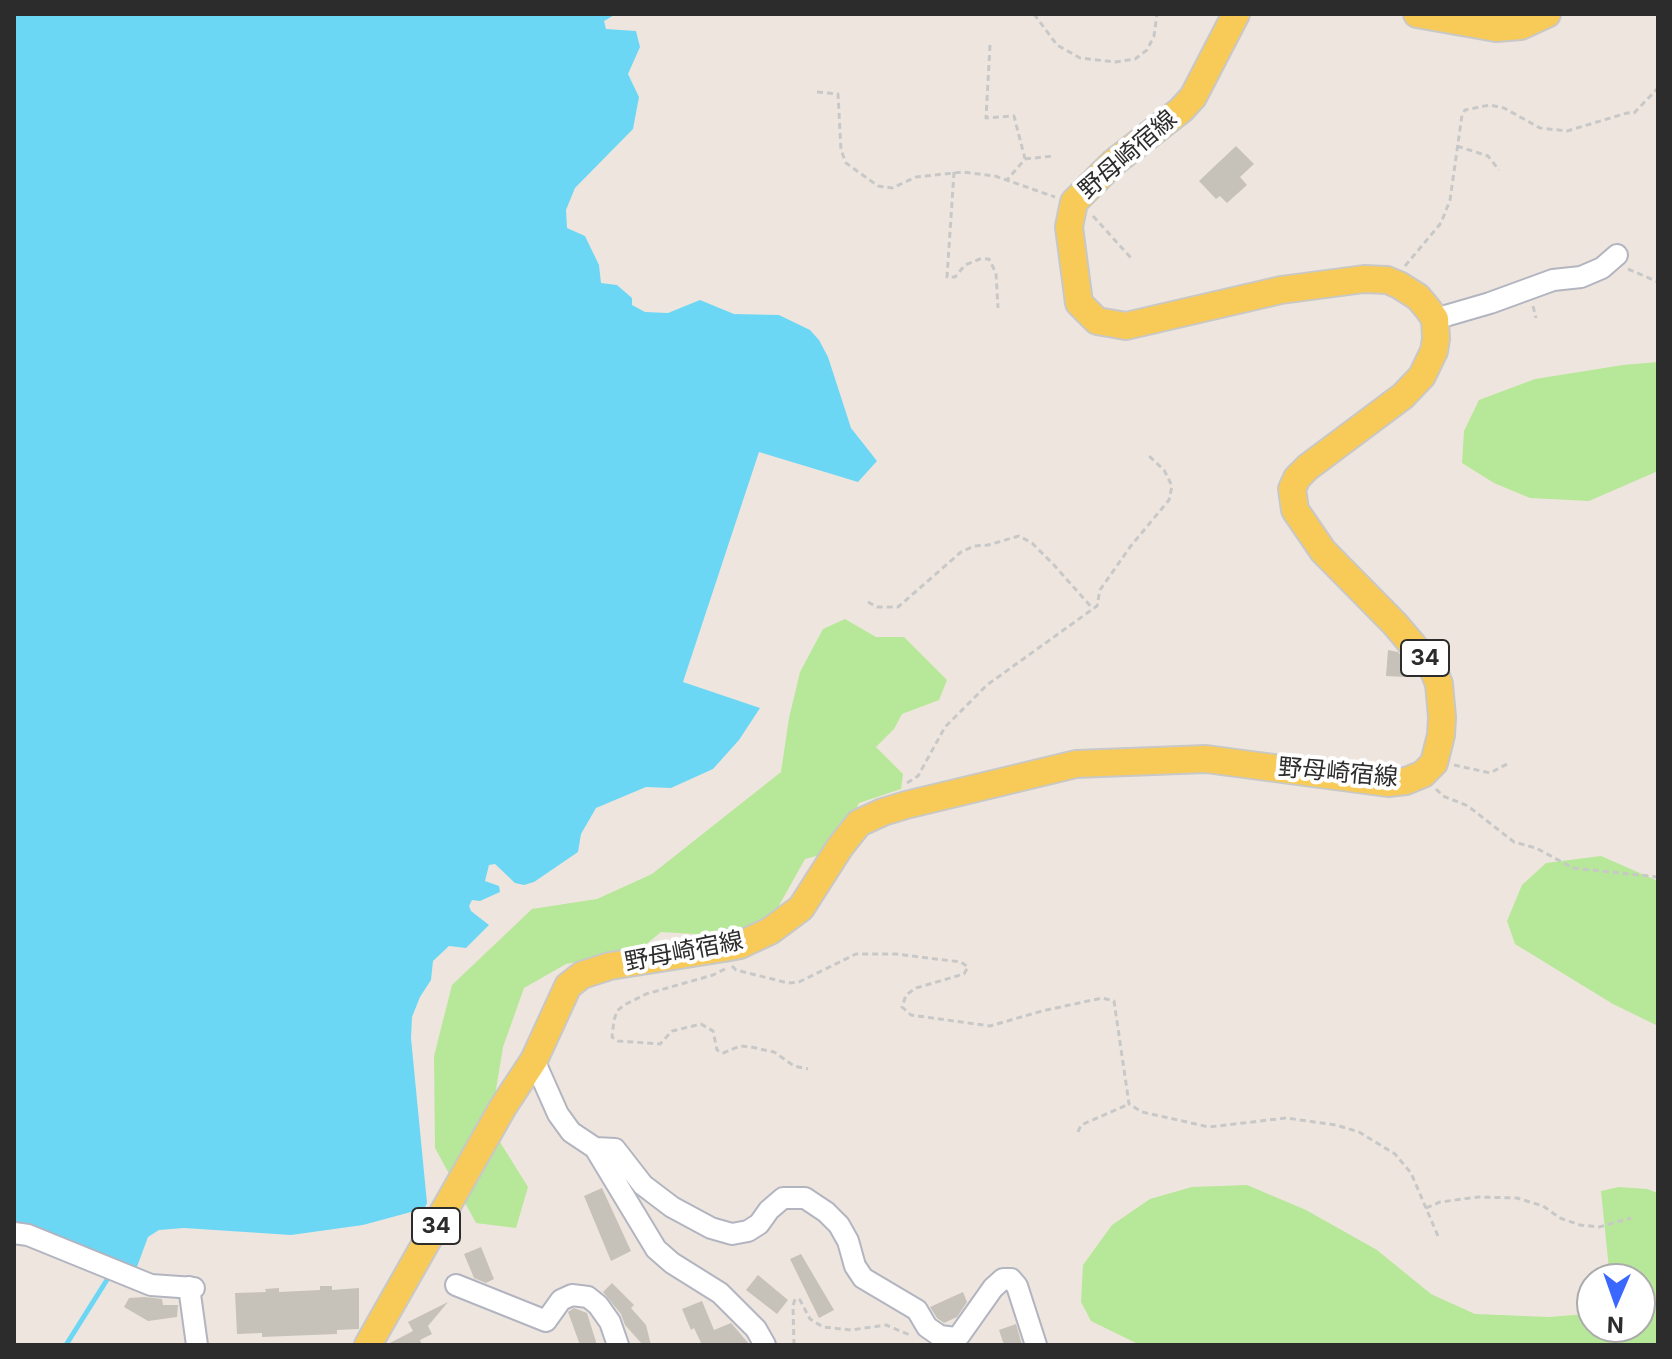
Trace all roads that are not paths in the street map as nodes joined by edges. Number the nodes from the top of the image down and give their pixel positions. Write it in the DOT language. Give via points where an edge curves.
graph roads {
  1 [pos="1236,14"];
  2 [pos="1417,14"];
  3 [pos="1547,14"];
  4 [pos="1614,258"];
  5 [pos="1435,319"];
  6 [pos="534,1060"];
  7 [pos="595,1148"];
  8 [pos="14,1233"];
  9 [pos="456,1285"];
  10 [pos="197,1345"];
  11 [pos="368,1345"];
  12 [pos="618,1345"];
  13 [pos="765,1345"];
  14 [pos="1036,1345"];
  1 -- 5 [label="main road, 野母崎宿線" via="1193,97 1076,200 1069,227 1079,303 1105,323 1135,324 1319,285 1387,280 1418,297"];
  2 -- 3 [label="main road" via="1496,28 1521,26"];
  4 -- 5 [label="street" via="1581,277 1553,280"];
  5 -- 6 [label="main road, 野母崎宿線 / 34" via="1434,351 1422,376 1308,467 1292,489 1295,510 1323,551 1433,669 1442,717 1429,768 1406,781 1388,783 1206,759 1076,764 883,812 859,823 801,908 728,957 656,957 582,975 564,993"];
  6 -- 7 [label="street" via="558,1114 571,1132"];
  6 -- 11 [label="main road, 野母崎宿線 / 34"];
  7 -- 13 [label="street" via="656,1249 720,1293"];
  7 -- 14 [label="street" via="615,1149 643,1185 672,1207 732,1234 759,1224 783,1198 805,1198 839,1225 863,1278 917,1310 940,1336 959,1336 993,1288 1011,1279"];
  8 -- 10 [label="street" via="151,1285 192,1288"];
  9 -- 12 [label="street" via="546,1321 561,1300 588,1297 610,1322"];
}
